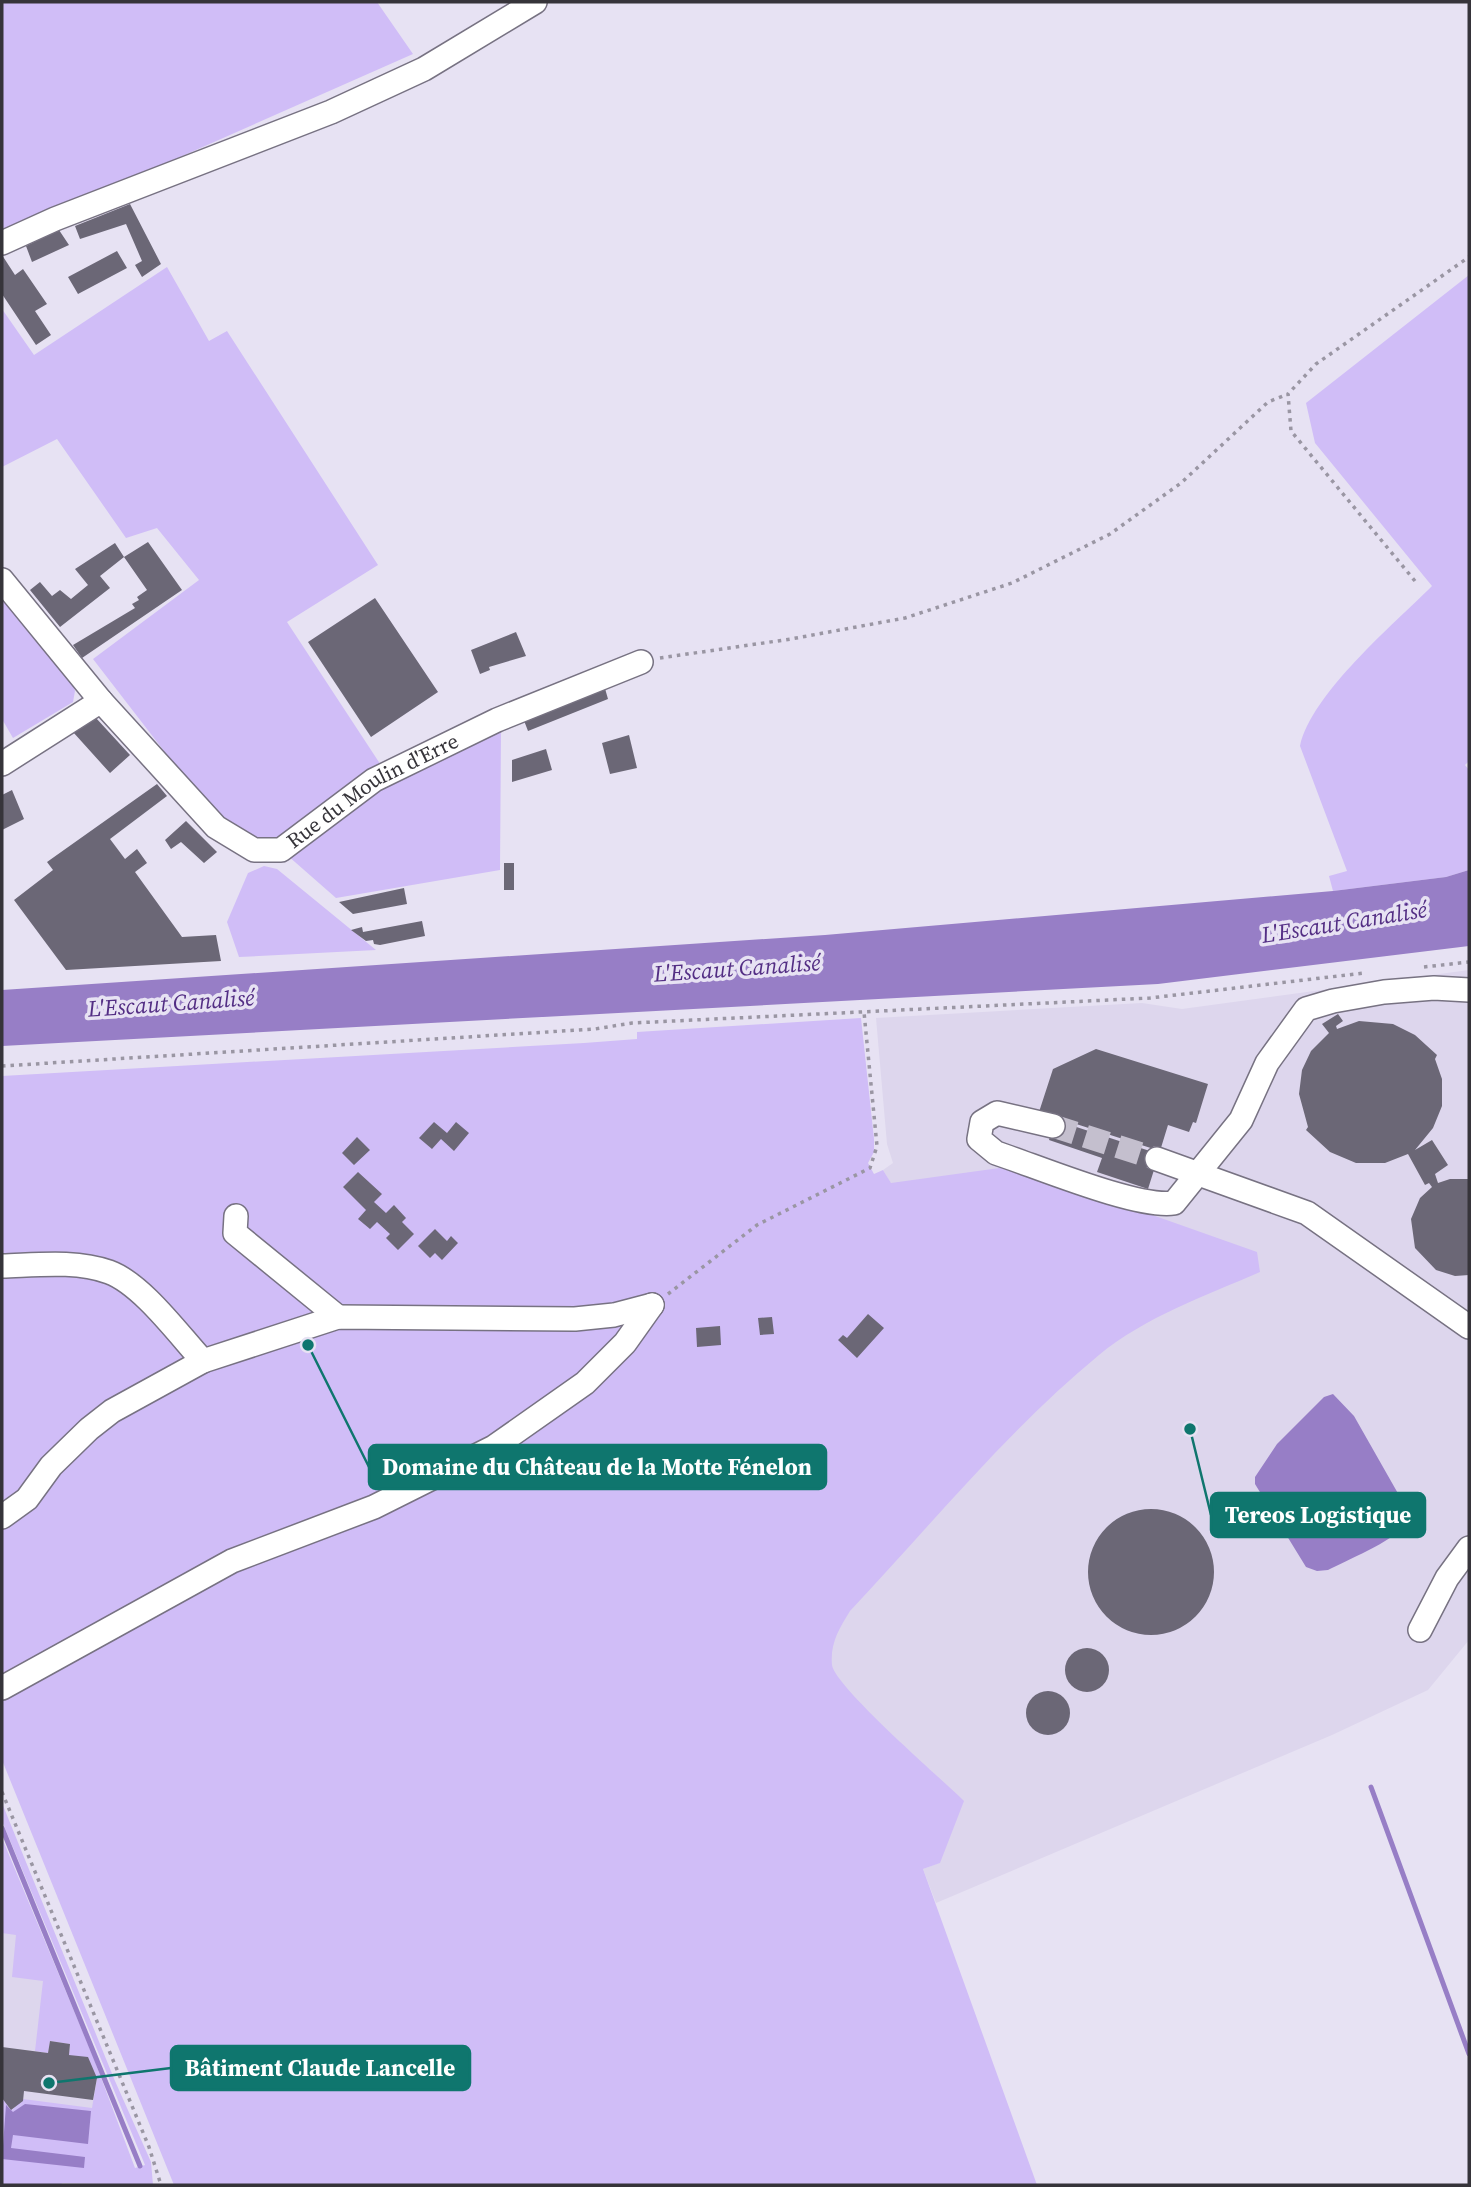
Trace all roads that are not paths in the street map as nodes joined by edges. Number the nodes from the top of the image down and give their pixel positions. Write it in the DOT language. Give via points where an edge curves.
graph roads {
  1 [pos="535,2"];
  2 [pos="2,243"];
  3 [pos="2,580"];
  4 [pos="641,662"];
  5 [pos="101,701"];
  6 [pos="2,764"];
  7 [pos="1469,990"];
  8 [pos="1053,1126"];
  9 [pos="1157,1160"];
  10 [pos="1199,1173"];
  11 [pos="236,1216"];
  12 [pos="2,1266"];
  13 [pos="338,1317"];
  14 [pos="1469,1327"];
  15 [pos="203,1361"];
  16 [pos="2,1517"];
  17 [pos="1469,1548"];
  18 [pos="1420,1630"];
  19 [pos="2,1688"];
  1 -- 2 [label="street" via="424,69 331,112"];
  3 -- 5 [label="street, Rue du Moulin d'Erre"];
  4 -- 5 [label="street, Rue du Moulin d'Erre" via="497,720 374,780 281,850 254,850 216,827"];
  5 -- 6 [label="street"];
  7 -- 10 [label="street" via="1384,992 1307,1009 1267,1063 1241,1120"];
  8 -- 10 [label="street" via="997,1113 982,1122 979,1139 996,1153 1160,1205 1174,1203"];
  9 -- 10 [label="street"];
  10 -- 14 [label="street" via="1307,1213"];
  11 -- 13 [label="street" via="235,1233"];
  12 -- 15 [label="street" via="63,1264 107,1271 128,1283"];
  13 -- 15 [label="street"];
  13 -- 19 [label="street" via="575,1319 652,1305 625,1343 585,1383 494,1447 374,1507 232,1561"];
  15 -- 16 [label="street" via="112,1411 51,1466 27,1499"];
  17 -- 18 [label="street"];
}
